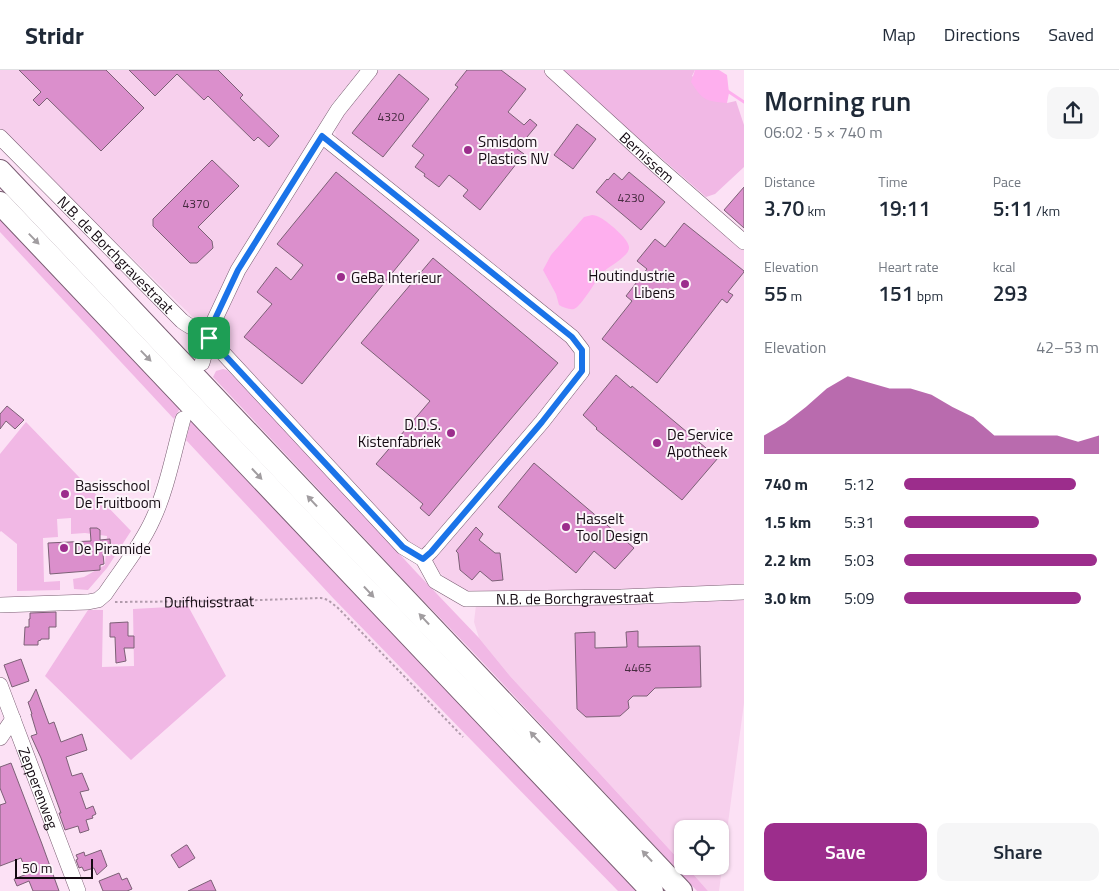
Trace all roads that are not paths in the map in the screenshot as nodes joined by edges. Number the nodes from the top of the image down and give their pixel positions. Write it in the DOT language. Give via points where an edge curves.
graph roads {
  1 [pos="370,70"];
  2 [pos="552,70"];
  3 [pos="322,136"];
  4 [pos="0,137"];
  5 [pos="0,171"];
  6 [pos="0,203"];
  7 [pos="744,242"];
  8 [pos="209,338"];
  9 [pos="202,363"];
  10 [pos="183,419"];
  11 [pos="423,559"];
  12 [pos="744,592"];
  13 [pos="0,605"];
  14 [pos="0,685"];
  15 [pos="13,720"];
  16 [pos="0,738"];
  17 [pos="78,891"];
  18 [pos="652,891"];
  19 [pos="680,891"];
  1 -- 3 [label="street"];
  2 -- 7 [label="street, Bernissem"];
  3 -- 8 [label="street" via="238,270"];
  3 -- 11 [label="street" via="572,337 582,350 582,371"];
  4 -- 8 [label="street, N.B. de Borchgravestraat" via="182,321"];
  19 -- 5 [label="highway, one-way"];
  6 -- 18 [label="highway, one-way"];
  8 -- 9 [label="street"];
  8 -- 11 [label="street, N.B. de Borchgravestraat" via="403,547"];
  10 -- 13 [label="street" via="152,521 105,594 88,602"];
  11 -- 12 [label="street, N.B. de Borchgravestraat" via="435,581 466,599"];
  14 -- 15 [label="street, Zepperenweg"];
  15 -- 16 [label="street"];
  15 -- 17 [label="street, Zepperenweg"];
}
